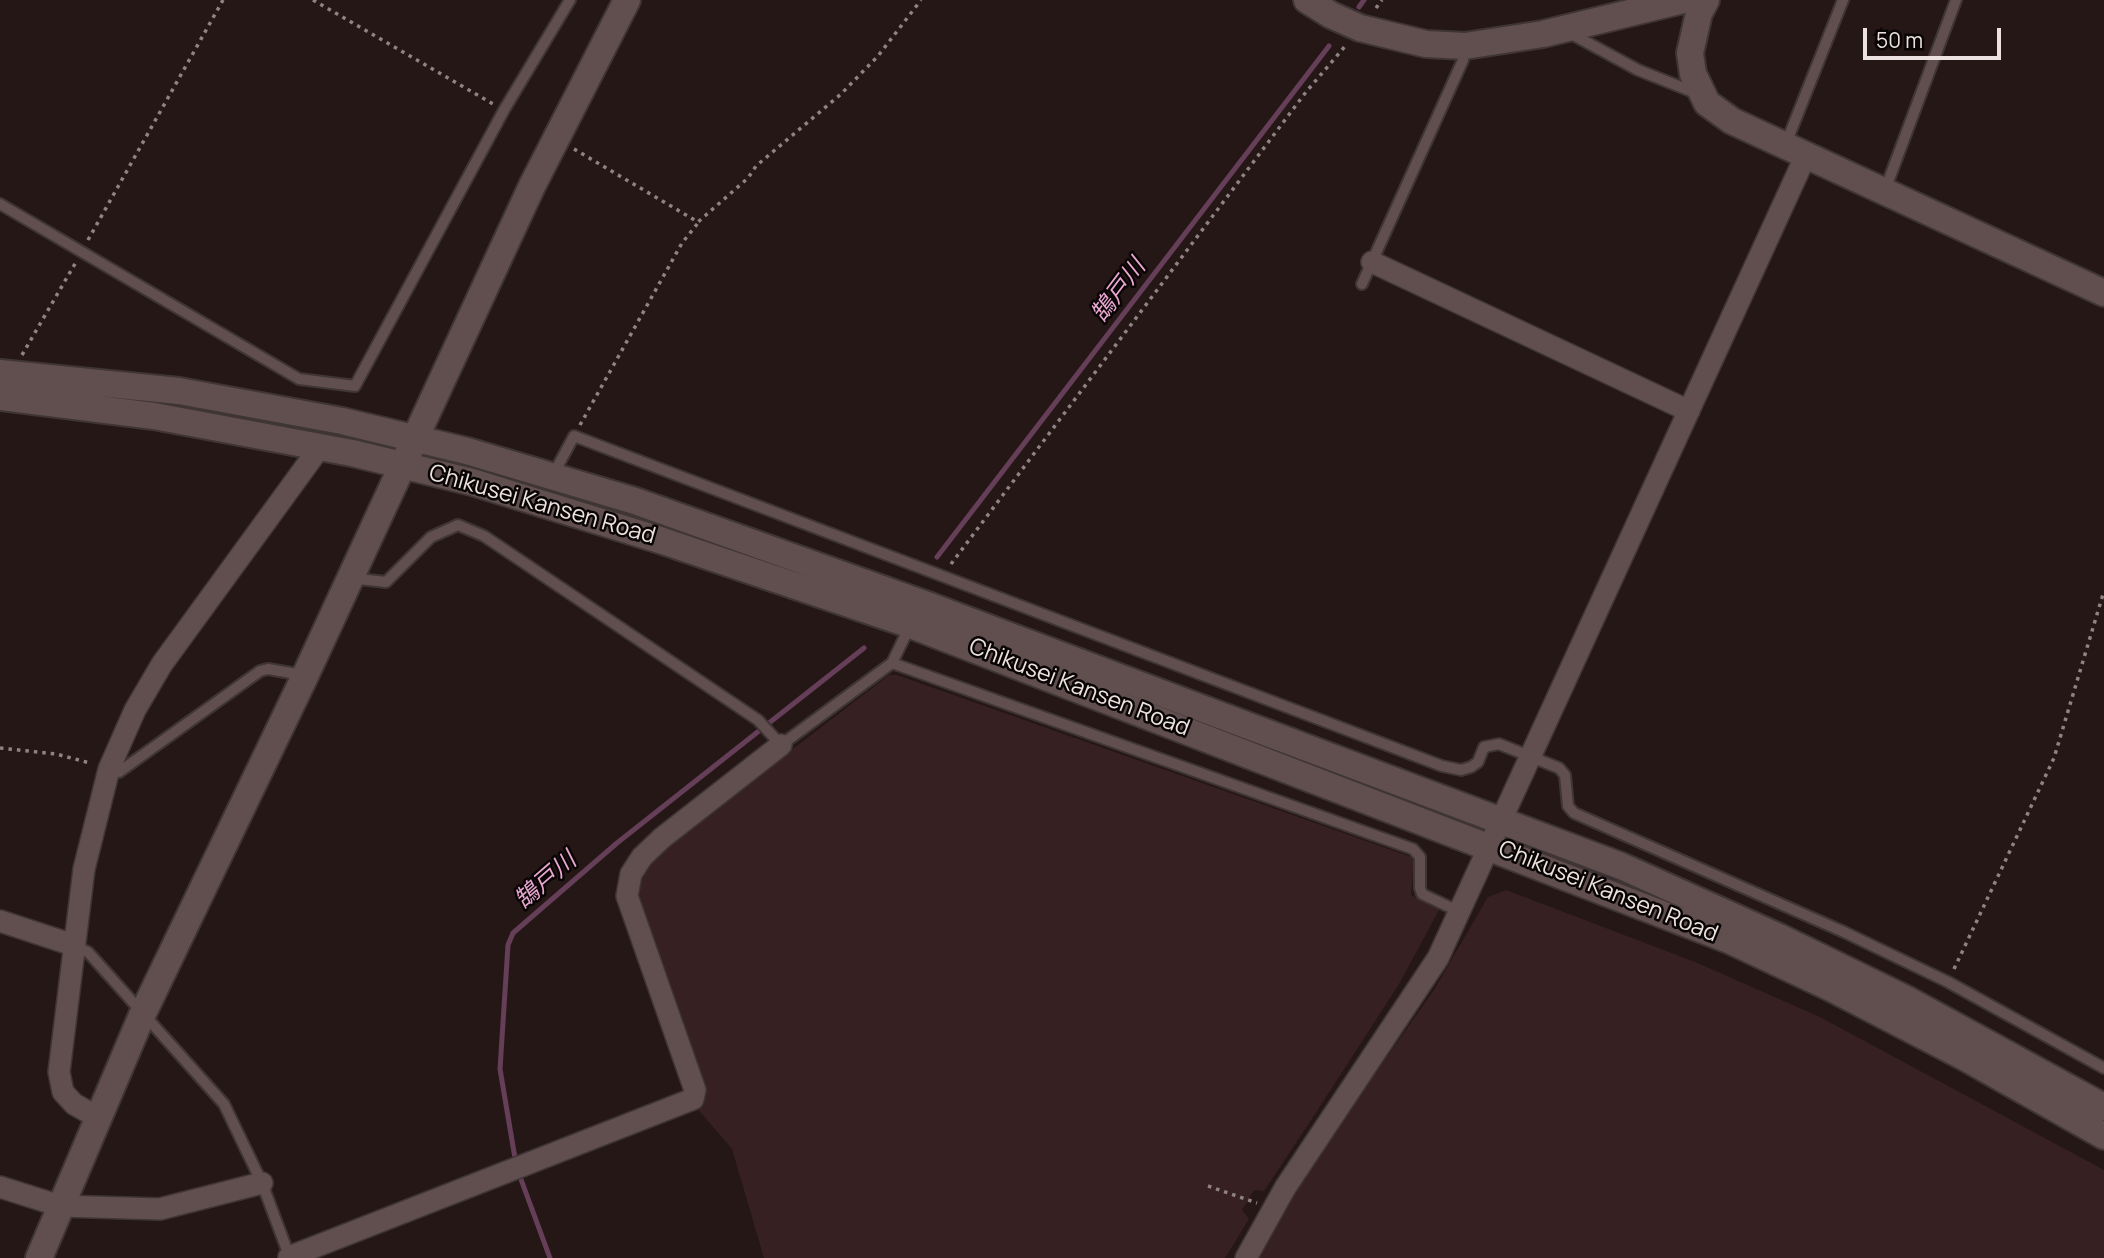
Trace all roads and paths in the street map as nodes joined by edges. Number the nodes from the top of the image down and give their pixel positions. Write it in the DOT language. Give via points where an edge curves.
graph roads {
  1 [pos="223,0"];
  2 [pos="313,0"];
  3 [pos="570,0"];
  4 [pos="627,0"];
  5 [pos="921,0"];
  6 [pos="1307,0"];
  7 [pos="1683,0"];
  8 [pos="1706,0"];
  9 [pos="1843,0"];
  10 [pos="1956,0"];
  11 [pos="1360,28"];
  12 [pos="1563,30"];
  13 [pos="1465,46"];
  14 [pos="1704,96"];
  15 [pos="504,110"];
  16 [pos="555,138"];
  17 [pos="1795,151"];
  18 [pos="1885,190"];
  19 [pos="0,204"];
  20 [pos="698,222"];
  21 [pos="81,253"];
  22 [pos="1371,262"];
  23 [pos="1362,284"];
  24 [pos="2104,293"];
  25 [pos="9,373"];
  26 [pos="0,397"];
  27 [pos="1689,411"];
  28 [pos="574,436"];
  29 [pos="416,437"];
  30 [pos="320,447"];
  31 [pos="402,465"];
  32 [pos="553,475"];
  33 [pos="350,578"];
  34 [pos="2104,591"];
  35 [pos="936,592"];
  36 [pos="911,625"];
  37 [pos="892,663"];
  38 [pos="306,676"];
  39 [pos="781,745"];
  40 [pos="0,748"];
  41 [pos="1531,757"];
  42 [pos="109,769"];
  43 [pos="1503,819"];
  44 [pos="1491,846"];
  45 [pos="1460,912"];
  46 [pos="0,921"];
  47 [pos="74,945"];
  48 [pos="1948,982"];
  49 [pos="143,1013"];
  50 [pos="2104,1068"];
  51 [pos="2104,1107"];
  52 [pos="97,1117"];
  53 [pos="2104,1136"];
  54 [pos="262,1183"];
  55 [pos="1208,1186"];
  56 [pos="0,1187"];
  57 [pos="60,1206"];
  58 [pos="1270,1212"];
  59 [pos="289,1257"];
  60 [pos="39,1258"];
  61 [pos="1246,1258"];
  1 -- 21 [label="path"];
  2 -- 15 [label="path"];
  3 -- 15 [label="lane"];
  4 -- 16 [label="street"];
  5 -- 20 [label="path" via="878,56 841,94"];
  6 -- 11 [label="street"];
  7 -- 12 [label="street"];
  8 -- 14 [label="street" via="1689,53"];
  9 -- 17 [label="lane"];
  10 -- 18 [label="lane"];
  11 -- 13 [label="street" via="1426,44"];
  11 -- 35 [label="path" via="1306,92"];
  12 -- 13 [label="street"];
  12 -- 14 [label="lane" via="1638,70"];
  13 -- 22 [label="lane" via="1463,60"];
  14 -- 17 [label="street" via="1732,121"];
  15 -- 21 [label="lane" via="355,386 299,379"];
  16 -- 20 [label="path"];
  16 -- 29 [label="street"];
  17 -- 18 [label="street"];
  17 -- 27 [label="street"];
  18 -- 24 [label="street"];
  19 -- 21 [label="lane"];
  20 -- 28 [label="path"];
  21 -- 25 [label="path"];
  22 -- 23 [label="lane"];
  22 -- 27 [label="street"];
  25 -- 29 [label="street, Chikusei Kansen Road" via="179,391"];
  26 -- 30 [label="street, Chikusei Kansen Road" via="154,416"];
  27 -- 41 [label="street"];
  28 -- 32 [label="lane"];
  28 -- 35 [label="lane"];
  29 -- 31 [label="street"];
  29 -- 32 [label="street, Chikusei Kansen Road"];
  30 -- 31 [label="street, Chikusei Kansen Road"];
  30 -- 42 [label="street" via="162,664"];
  31 -- 33 [label="street"];
  31 -- 36 [label="street, Chikusei Kansen Road" via="558,507"];
  32 -- 35 [label="street, Chikusei Kansen Road"];
  33 -- 38 [label="street"];
  33 -- 39 [label="lane" via="386,582 431,537 458,525 484,536 758,720"];
  34 -- 48 [label="path" via="2054,758"];
  35 -- 41 [label="lane" via="1441,766 1471,767 1483,747 1499,744"];
  35 -- 43 [label="street, Chikusei Kansen Road"];
  36 -- 37 [label="lane"];
  36 -- 44 [label="street, Chikusei Kansen Road"];
  37 -- 39 [label="lane"];
  37 -- 45 [label="lane" via="1413,849 1420,857 1422,894"];
  38 -- 42 [label="lane" via="260,671 118,772"];
  38 -- 49 [label="street"];
  39 -- 59 [label="street" via="662,838 631,874 627,896 695,1090 693,1099"];
  40 -- 42 [label="path" via="56,754"];
  41 -- 43 [label="street"];
  41 -- 48 [label="lane" via="1565,775 1567,806 1574,813"];
  42 -- 47 [label="street" via="84,869"];
  43 -- 44 [label="street"];
  43 -- 51 [label="street, Chikusei Kansen Road" via="1791,943 1906,999"];
  44 -- 45 [label="street"];
  44 -- 53 [label="street, Chikusei Kansen Road" via="1729,940 1831,988"];
  45 -- 58 [label="street" via="1427,978"];
  46 -- 47 [label="street"];
  47 -- 49 [label="lane" via="88,953"];
  47 -- 52 [label="street" via="59,1072 63,1092"];
  48 -- 50 [label="lane"];
  49 -- 52 [label="street"];
  49 -- 54 [label="lane" via="224,1104"];
  52 -- 57 [label="street"];
  54 -- 57 [label="street" via="160,1209"];
  54 -- 59 [label="lane"];
  55 -- 58 [label="path"];
  56 -- 57 [label="street"];
  57 -- 60 [label="street"];
  58 -- 61 [label="street"];
}
